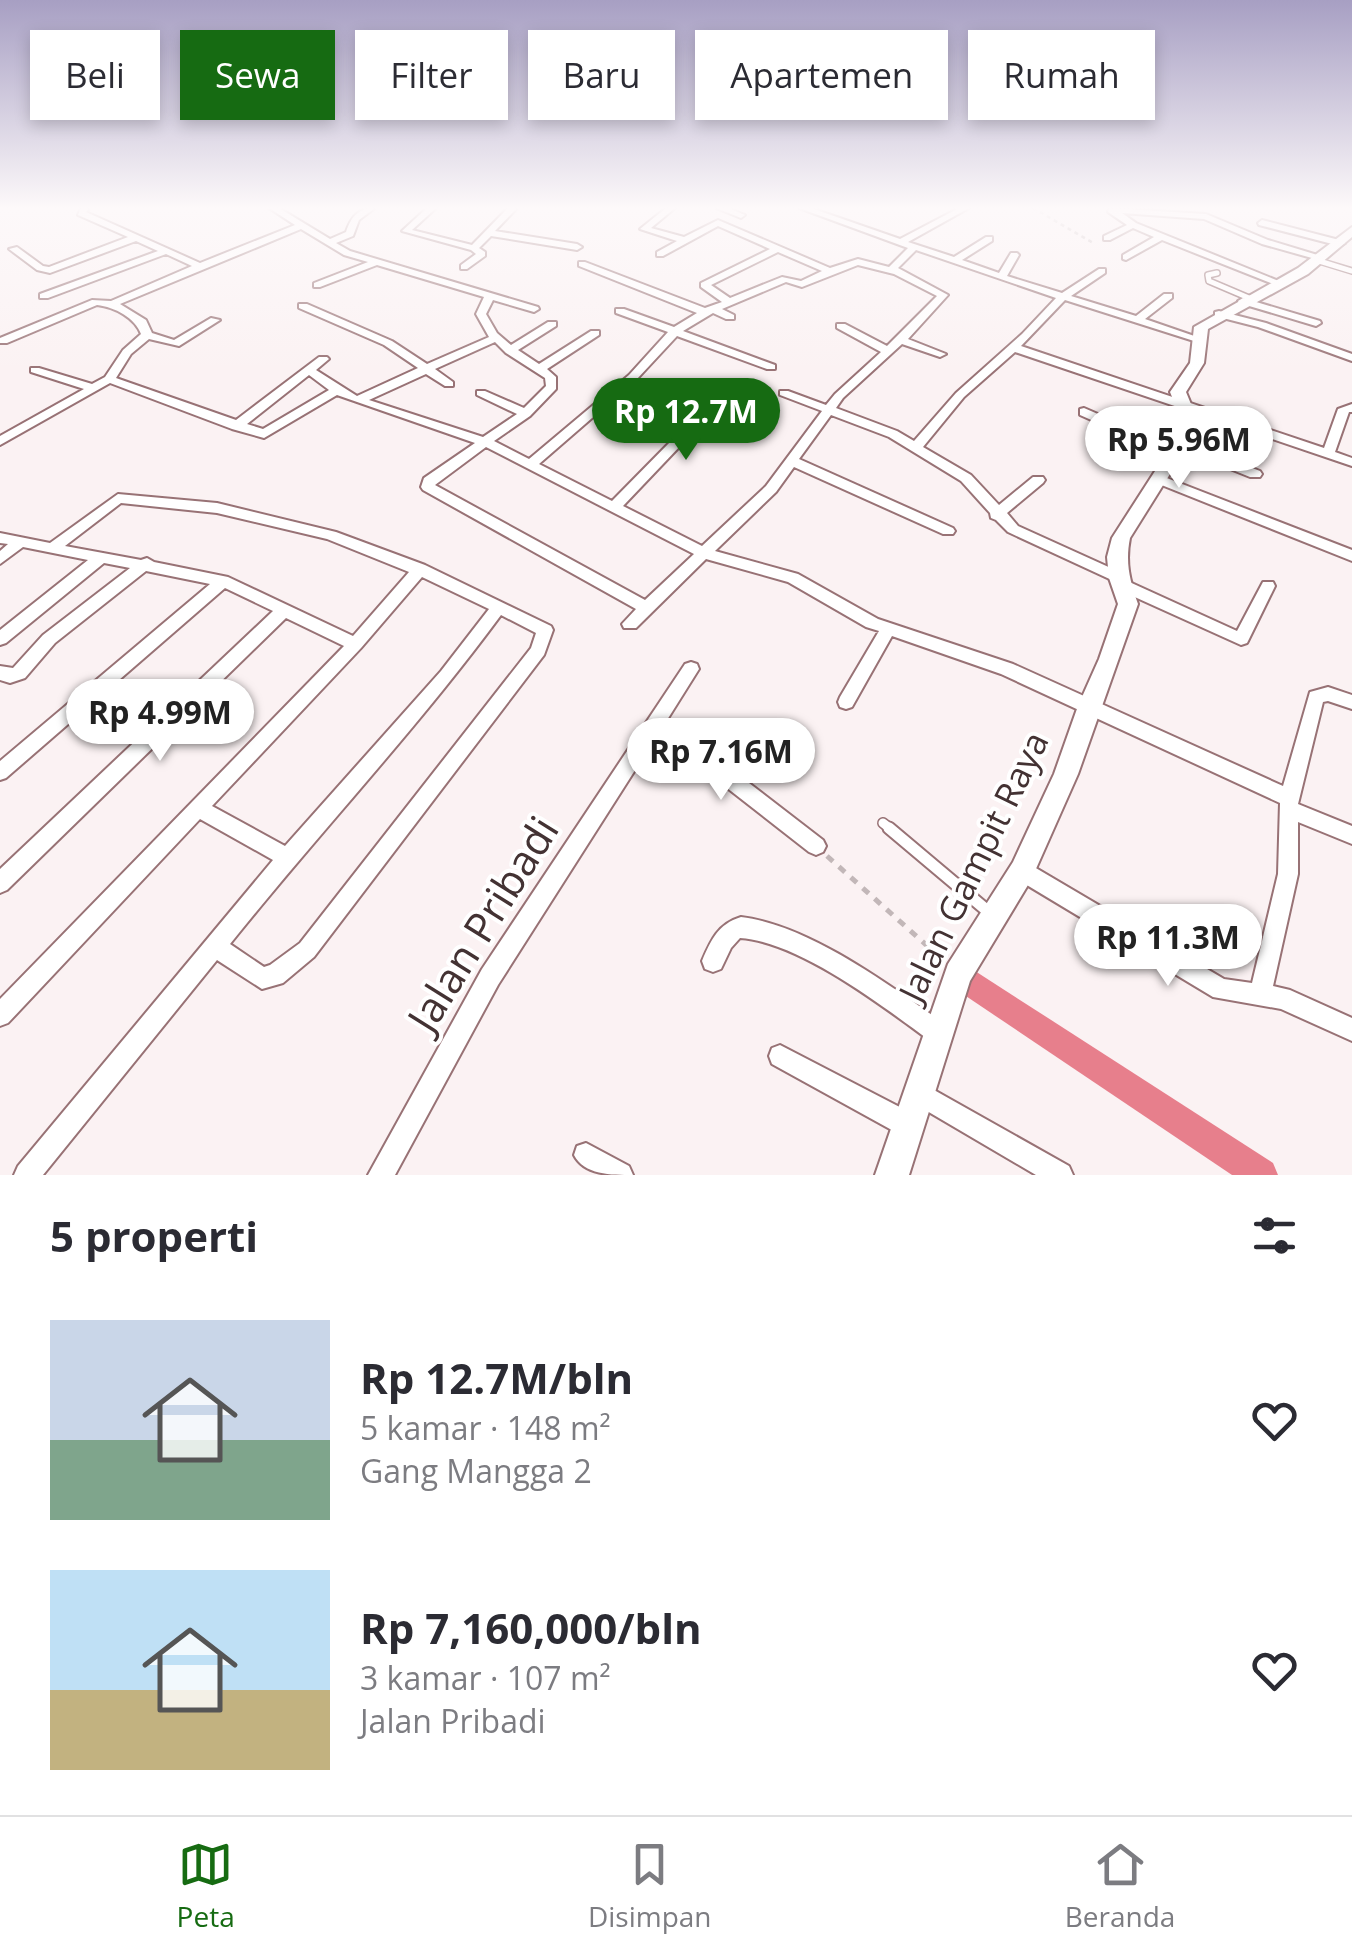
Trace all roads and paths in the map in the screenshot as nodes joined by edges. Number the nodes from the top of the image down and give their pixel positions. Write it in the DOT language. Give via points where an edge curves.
graph roads {
  1 [pos="33,263"];
  2 [pos="69,263"];
  3 [pos="133,263"];
  4 [pos="194,263"];
  5 [pos="208,263"];
  6 [pos="375,263"];
  7 [pos="380,263"];
  8 [pos="470,263"];
  9 [pos="749,263"];
  10 [pos="809,263"];
  11 [pos="855,263"];
  12 [pos="861,263"];
  13 [pos="897,263"];
  14 [pos="958,263"];
  15 [pos="1009,263"];
  16 [pos="1248,263"];
  17 [pos="1313,263"];
  18 [pos="582,264"];
  19 [pos="200,266"];
  20 [pos="464,267"];
  21 [pos="830,271"];
  22 [pos="1102,271"];
  23 [pos="894,272"];
  24 [pos="1216,273"];
  25 [pos="1000,277"];
  26 [pos="1294,277"];
  27 [pos="318,284"];
  28 [pos="44,296"];
  29 [pos="490,296"];
  30 [pos="1168,296"];
  31 [pos="1062,297"];
  32 [pos="1246,300"];
  33 [pos="728,301"];
  34 [pos="112,304"];
  35 [pos="302,306"];
  36 [pos="534,309"];
  37 [pos="709,310"];
  38 [pos="620,311"];
  39 [pos="1219,314"];
  40 [pos="730,316"];
  41 [pos="216,320"];
  42 [pos="1136,321"];
  43 [pos="1316,323"];
  44 [pos="552,324"];
  45 [pos="841,326"];
  46 [pos="674,331"];
  47 [pos="595,333"];
  48 [pos="148,335"];
  49 [pos="495,338"];
  50 [pos="1198,339"];
  51 [pos="900,340"];
  52 [pos="4,341"];
  53 [pos="1012,347"];
  54 [pos="510,351"];
  55 [pos="887,351"];
  56 [pos="940,354"];
  57 [pos="1352,358"];
  58 [pos="323,360"];
  59 [pos="771,367"];
  60 [pos="539,368"];
  61 [pos="35,370"];
  62 [pos="310,370"];
  63 [pos="427,371"];
  64 [pos="1096,375"];
  65 [pos="109,379"];
  66 [pos="449,384"];
  67 [pos="92,387"];
  68 [pos="336,390"];
  69 [pos="1084,390"];
  70 [pos="481,393"];
  71 [pos="734,393"];
  72 [pos="784,393"];
  73 [pos="358,400"];
  74 [pos="1180,404"];
  75 [pos="1352,408"];
  76 [pos="830,411"];
  77 [pos="1084,412"];
  78 [pos="526,414"];
  79 [pos="236,426"];
  80 [pos="0,440"];
  81 [pos="488,442"];
  82 [pos="915,448"];
  83 [pos="1179,449"];
  84 [pos="1328,454"];
  85 [pos="794,462"];
  86 [pos="1352,462"];
  87 [pos="531,464"];
  88 [pos="1255,474"];
  89 [pos="1158,479"];
  90 [pos="1038,480"];
  91 [pos="614,508"];
  92 [pos="996,515"];
  93 [pos="948,531"];
  94 [pos="0,538"];
  95 [pos="20,544"];
  96 [pos="54,547"];
  97 [pos="705,554"];
  98 [pos="1352,556"];
  99 [pos="102,557"];
  100 [pos="0,559"];
  101 [pos="147,564"];
  102 [pos="420,570"];
  103 [pos="222,580"];
  104 [pos="1121,582"];
  105 [pos="1268,586"];
  106 [pos="499,607"];
  107 [pos="646,608"];
  108 [pos="285,609"];
  109 [pos="630,624"];
  110 [pos="888,630"];
  111 [pos="0,638"];
  112 [pos="355,644"];
  113 [pos="691,669"];
  114 [pos="0,673"];
  115 [pos="846,702"];
  116 [pos="1352,702"];
  117 [pos="1088,706"];
  118 [pos="655,721"];
  119 [pos="0,772"];
  120 [pos="1289,804"];
  121 [pos="199,808"];
  122 [pos="883,823"];
  123 [pos="1352,835"];
  124 [pos="816,846"];
  125 [pos="287,858"];
  126 [pos="1022,871"];
  127 [pos="0,883"];
  128 [pos="993,916"];
  129 [pos="215,946"];
  130 [pos="712,961"];
  131 [pos="958,974"];
  132 [pos="1261,992"];
  133 [pos="0,1014"];
  134 [pos="1352,1030"];
  135 [pos="937,1032"];
  136 [pos="780,1056"];
  137 [pos="918,1093"];
  138 [pos="908,1125"];
  139 [pos="586,1155"];
  140 [pos="27,1175"];
  141 [pos="380,1175"];
  142 [pos="620,1175"];
  143 [pos="892,1175"];
  144 [pos="1060,1175"];
  1 -- 2 [label="street" via="50,270"];
  3 -- 28 [label="street"];
  4 -- 19 [label="street"];
  5 -- 19 [label="street"];
  6 -- 27 [label="street"];
  7 -- 29 [label="street"];
  8 -- 20 [label="street"];
  9 -- 33 [label="street" via="704,285"];
  10 -- 21 [label="street"];
  11 -- 21 [label="street"];
  12 -- 23 [label="street"];
  13 -- 23 [label="street"];
  14 -- 25 [label="street"];
  15 -- 25 [label="street"];
  16 -- 26 [label="street"];
  17 -- 26 [label="street"];
  18 -- 37 [label="street"];
  19 -- 34 [label="street"];
  21 -- 33 [label="street" via="802,284 785,279"];
  22 -- 31 [label="street"];
  23 -- 51 [label="street" via="943,294"];
  24 -- 32 [label="lane" via="1209,281"];
  25 -- 31 [label="street"];
  26 -- 32 [label="street"];
  29 -- 36 [label="street"];
  29 -- 49 [label="street" via="482,314"];
  30 -- 42 [label="street"];
  31 -- 42 [label="street"];
  31 -- 53 [label="street"];
  32 -- 39 [label="street"];
  32 -- 43 [label="street"];
  33 -- 37 [label="street"];
  34 -- 48 [label="street" via="142,322"];
  34 -- 52 [label="street" via="96,302"];
  35 -- 63 [label="street" via="388,342"];
  37 -- 40 [label="street"];
  37 -- 46 [label="street"];
  38 -- 46 [label="street"];
  39 -- 50 [label="street" via="1201,327"];
  39 -- 57 [label="street"];
  41 -- 48 [label="street" via="175,344"];
  42 -- 50 [label="street"];
  44 -- 54 [label="street"];
  45 -- 55 [label="street"];
  46 -- 59 [label="street"];
  46 -- 87 [label="street" via="632,377"];
  47 -- 60 [label="street"];
  48 -- 65 [label="street"];
  49 -- 54 [label="street"];
  49 -- 63 [label="street"];
  50 -- 74 [label="street" via="1197,363 1178,392"];
  51 -- 55 [label="street"];
  51 -- 56 [label="street"];
  53 -- 64 [label="street"];
  53 -- 82 [label="street"];
  54 -- 60 [label="street"];
  55 -- 76 [label="street"];
  58 -- 62 [label="street"];
  60 -- 78 [label="street" via="552,388"];
  61 -- 67 [label="street"];
  62 -- 68 [label="street"];
  62 -- 79 [label="street"];
  63 -- 66 [label="street"];
  63 -- 73 [label="street"];
  64 -- 69 [label="street"];
  64 -- 74 [label="street"];
  65 -- 67 [label="street"];
  65 -- 79 [label="street"];
  67 -- 80 [label="street"];
  68 -- 73 [label="street"];
  68 -- 79 [label="street" via="271,433"];
  70 -- 78 [label="street"];
  71 -- 91 [label="street"];
  72 -- 76 [label="street"];
  73 -- 81 [label="street"];
  74 -- 83 [label="street" via="1192,426"];
  74 -- 84 [label="street"];
  75 -- 84 [label="street" via="1344,410"];
  76 -- 82 [label="street"];
  76 -- 85 [label="street"];
  77 -- 83 [label="street"];
  78 -- 81 [label="street"];
  81 -- 87 [label="street"];
  81 -- 107 [label="street" via="428,487"];
  82 -- 92 [label="street" via="966,478"];
  83 -- 88 [label="street"];
  83 -- 89 [label="street, Jalan Gampit Raya"];
  84 -- 86 [label="street"];
  85 -- 93 [label="street"];
  85 -- 97 [label="street"];
  87 -- 91 [label="street"];
  89 -- 98 [label="street"];
  89 -- 104 [label="street, Jalan Gampit Raya" via="1121,538"];
  90 -- 92 [label="street"];
  91 -- 97 [label="street"];
  92 -- 104 [label="street"];
  94 -- 95 [label="street"];
  95 -- 96 [label="street"];
  95 -- 100 [label="street"];
  96 -- 99 [label="street"];
  96 -- 102 [label="street" via="125,497 217,508 331,535"];
  97 -- 107 [label="street"];
  97 -- 110 [label="street" via="793,578"];
  99 -- 101 [label="street"];
  99 -- 111 [label="street"];
  101 -- 103 [label="street"];
  101 -- 114 [label="street" via="49,639 19,673"];
  102 -- 106 [label="street"];
  102 -- 112 [label="street"];
  103 -- 108 [label="street"];
  103 -- 119 [label="street"];
  104 -- 105 [label="street" via="1241,639"];
  104 -- 117 [label="street, Jalan Gampit Raya" via="1128,604 1123,623"];
  106 -- 125 [label="street"];
  106 -- 129 [label="street" via="544,630 538,651 307,950 262,978"];
  107 -- 109 [label="street"];
  108 -- 112 [label="street"];
  108 -- 127 [label="street"];
  110 -- 115 [label="street"];
  110 -- 117 [label="street" via="1007,669"];
  112 -- 121 [label="street"];
  113 -- 118 [label="street, Jalan Pribadi"];
  116 -- 120 [label="street" via="1316,696"];
  117 -- 120 [label="street"];
  117 -- 126 [label="street, Jalan Gampit Raya"];
  118 -- 124 [label="street"];
  118 -- 141 [label="street, Jalan Pribadi" via="490,977"];
  120 -- 123 [label="street"];
  120 -- 132 [label="street" via="1288,874"];
  121 -- 125 [label="street"];
  121 -- 133 [label="street"];
  122 -- 128 [label="lane"];
  124 -- 131 [label="path"];
  125 -- 129 [label="street"];
  126 -- 128 [label="street, Jalan Gampit Raya"];
  126 -- 132 [label="street" via="1221,988"];
  128 -- 131 [label="street, Jalan Gampit Raya"];
  129 -- 140 [label="street"];
  130 -- 135 [label="street" via="735,928 770,934 825,959"];
  131 -- 135 [label="street, Jalan Gampit Raya"];
  132 -- 134 [label="street"];
  135 -- 137 [label="street, Jalan Gampit Raya"];
  136 -- 138 [label="street"];
  137 -- 138 [label="street, Jalan Gampit Raya"];
  137 -- 144 [label="street"];
  138 -- 143 [label="street, Jalan Gampit Raya"];
  139 -- 142 [label="street"];
}
